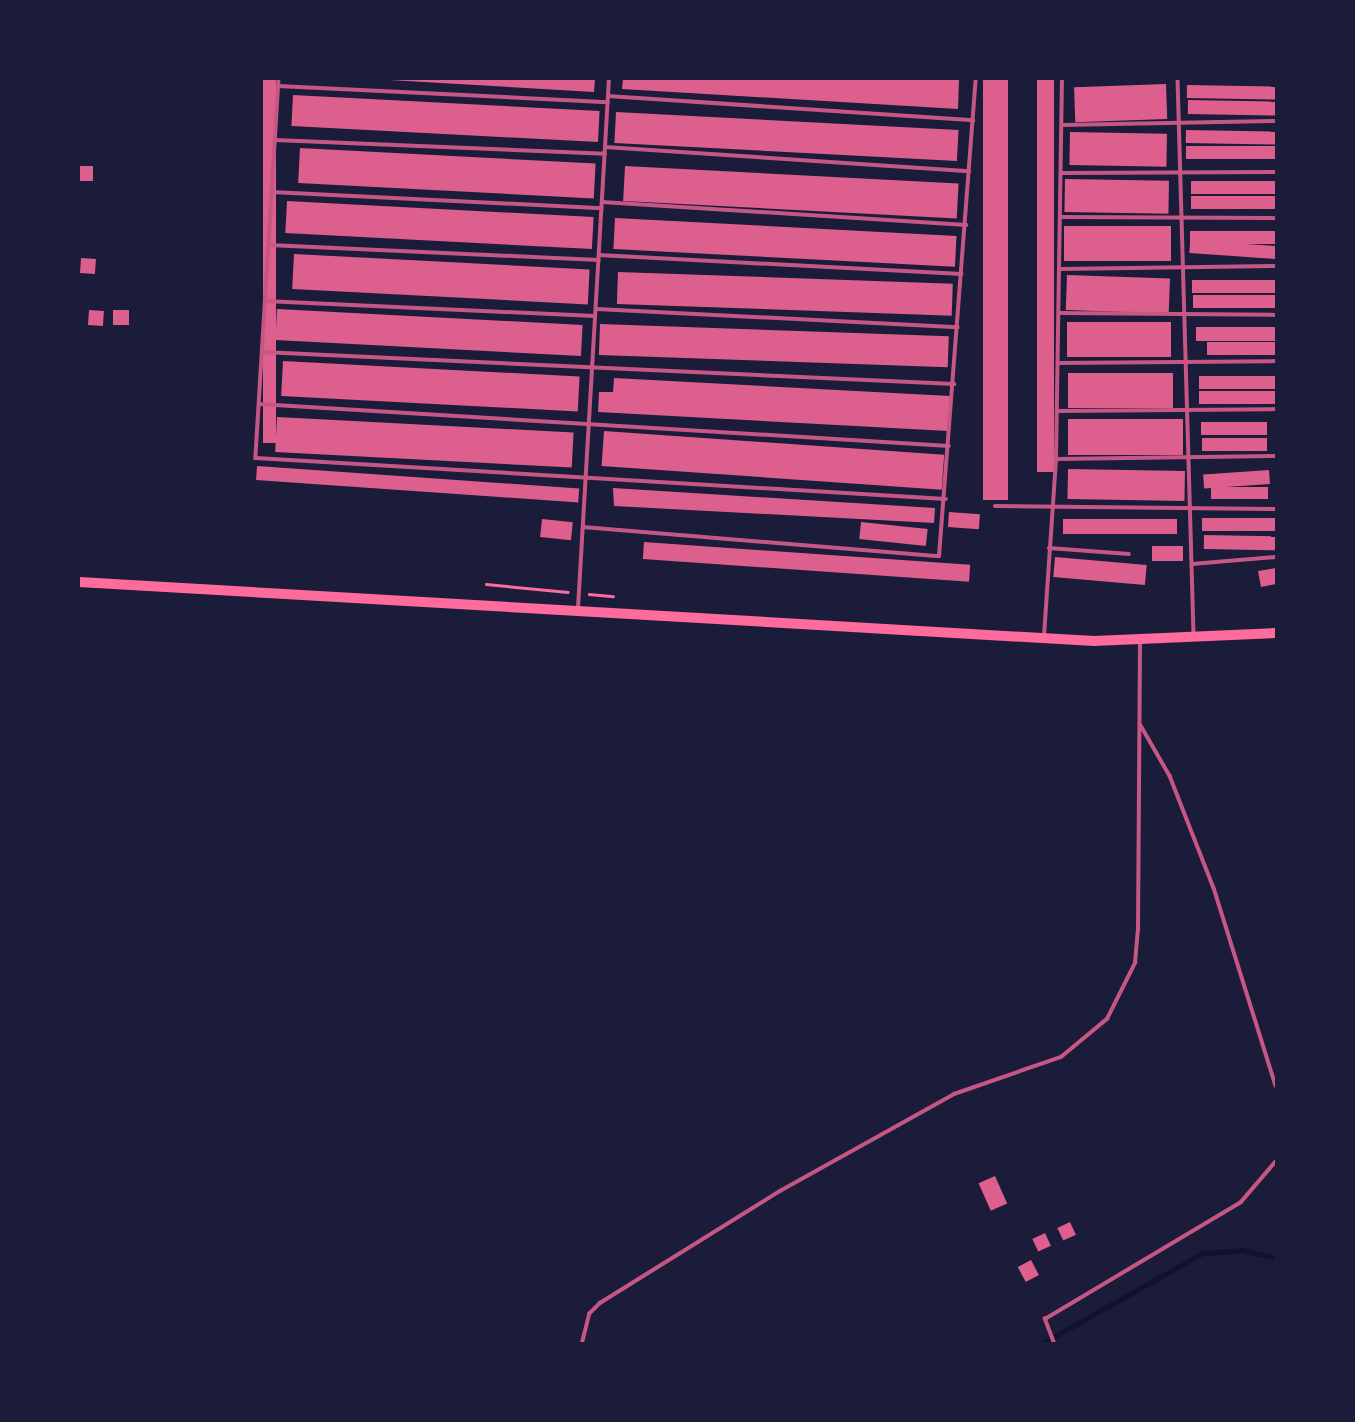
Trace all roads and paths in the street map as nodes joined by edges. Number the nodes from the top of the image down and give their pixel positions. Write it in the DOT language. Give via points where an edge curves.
graph roads {
  1 [pos="279,79"];
  2 [pos="609,79"];
  3 [pos="976,79"];
  4 [pos="1062,79"];
  5 [pos="1178,79"];
  6 [pos="278,86"];
  7 [pos="608,96"];
  8 [pos="608,102"];
  9 [pos="973,120"];
  10 [pos="1276,121"];
  11 [pos="1179,123"];
  12 [pos="1062,125"];
  13 [pos="275,140"];
  14 [pos="605,147"];
  15 [pos="605,154"];
  16 [pos="969,170"];
  17 [pos="1276,172"];
  18 [pos="1062,173"];
  19 [pos="1180,173"];
  20 [pos="272,192"];
  21 [pos="602,205"];
  22 [pos="1060,217"];
  23 [pos="1276,218"];
  24 [pos="1181,219"];
  25 [pos="965,225"];
  26 [pos="269,245"];
  27 [pos="599,257"];
  28 [pos="1276,266"];
  29 [pos="1182,267"];
  30 [pos="1060,269"];
  31 [pos="962,274"];
  32 [pos="265,301"];
  33 [pos="596,309"];
  34 [pos="1059,313"];
  35 [pos="1183,315"];
  36 [pos="1276,315"];
  37 [pos="595,316"];
  38 [pos="958,327"];
  39 [pos="262,352"];
  40 [pos="1276,360"];
  41 [pos="1058,363"];
  42 [pos="1185,364"];
  43 [pos="593,366"];
  44 [pos="954,384"];
  45 [pos="259,404"];
  46 [pos="1276,409"];
  47 [pos="1057,411"];
  48 [pos="1186,413"];
  49 [pos="589,423"];
  50 [pos="950,446"];
  51 [pos="1276,456"];
  52 [pos="1056,458"];
  53 [pos="1188,459"];
  54 [pos="586,475"];
  55 [pos="946,499"];
  56 [pos="995,506"];
  57 [pos="1053,507"];
  58 [pos="1190,508"];
  59 [pos="1276,509"];
  60 [pos="583,527"];
  61 [pos="1049,548"];
  62 [pos="1129,554"];
  63 [pos="1276,556"];
  64 [pos="1192,564"];
  65 [pos="79,582"];
  66 [pos="486,584"];
  67 [pos="579,594"];
  68 [pos="613,596"];
  69 [pos="578,612"];
  70 [pos="1276,634"];
  71 [pos="1044,638"];
  72 [pos="1140,640"];
  73 [pos="1194,640"];
  74 [pos="1139,722"];
  75 [pos="1276,1086"];
  76 [pos="1276,1161"];
  77 [pos="582,1343"];
  78 [pos="1054,1343"];
  1 -- 6 [label="lane"];
  2 -- 7 [label="lane"];
  3 -- 9 [label="lane"];
  4 -- 12 [label="lane"];
  5 -- 11 [label="lane"];
  6 -- 8 [label="lane"];
  6 -- 13 [label="lane"];
  7 -- 8 [label="lane"];
  7 -- 9 [label="lane"];
  8 -- 14 [label="lane"];
  9 -- 16 [label="lane"];
  10 -- 11 [label="lane"];
  11 -- 12 [label="lane"];
  11 -- 19 [label="lane"];
  12 -- 18 [label="lane"];
  13 -- 15 [label="lane"];
  13 -- 20 [label="lane"];
  14 -- 15 [label="lane"];
  14 -- 16 [label="lane"];
  15 -- 21 [label="lane"];
  16 -- 25 [label="lane"];
  17 -- 19 [label="lane"];
  18 -- 19 [label="lane"];
  18 -- 22 [label="lane"];
  19 -- 24 [label="lane"];
  20 -- 21 [label="lane"];
  20 -- 26 [label="lane"];
  21 -- 25 [label="lane"];
  21 -- 27 [label="lane"];
  22 -- 24 [label="lane"];
  22 -- 30 [label="lane"];
  23 -- 24 [label="lane"];
  24 -- 29 [label="lane"];
  25 -- 31 [label="lane"];
  26 -- 27 [label="lane"];
  26 -- 32 [label="lane"];
  27 -- 31 [label="lane"];
  27 -- 33 [label="lane"];
  28 -- 29 [label="lane"];
  29 -- 30 [label="lane"];
  29 -- 35 [label="lane"];
  30 -- 34 [label="lane"];
  31 -- 38 [label="lane"];
  32 -- 37 [label="lane"];
  32 -- 39 [label="lane"];
  33 -- 37 [label="lane"];
  33 -- 38 [label="lane"];
  34 -- 35 [label="lane"];
  34 -- 41 [label="lane"];
  35 -- 36 [label="lane"];
  35 -- 42 [label="lane"];
  37 -- 43 [label="lane"];
  38 -- 44 [label="lane"];
  39 -- 43 [label="lane"];
  39 -- 45 [label="lane"];
  40 -- 42 [label="lane"];
  41 -- 42 [label="lane"];
  41 -- 47 [label="lane"];
  42 -- 48 [label="lane"];
  43 -- 44 [label="lane"];
  43 -- 49 [label="lane"];
  44 -- 50 [label="lane"];
  45 -- 49 [label="lane"];
  45 -- 54 [label="lane" via="256,458"];
  46 -- 48 [label="lane"];
  47 -- 48 [label="lane"];
  47 -- 52 [label="lane"];
  48 -- 53 [label="lane"];
  49 -- 50 [label="lane"];
  49 -- 54 [label="lane"];
  50 -- 55 [label="lane"];
  51 -- 53 [label="lane"];
  52 -- 53 [label="lane"];
  52 -- 57 [label="lane"];
  53 -- 58 [label="lane"];
  54 -- 55 [label="lane"];
  54 -- 60 [label="lane"];
  55 -- 60 [label="lane" via="939,556"];
  56 -- 57 [label="lane"];
  57 -- 58 [label="lane"];
  57 -- 61 [label="lane"];
  58 -- 59 [label="lane"];
  58 -- 64 [label="lane"];
  60 -- 67 [label="lane"];
  61 -- 62 [label="lane"];
  61 -- 71 [label="lane"];
  63 -- 64 [label="lane"];
  64 -- 73 [label="lane"];
  65 -- 69 [label="main road"];
  66 -- 67 [label="path"];
  67 -- 68 [label="path"];
  67 -- 69 [label="lane"];
  69 -- 71 [label="main road"];
  70 -- 73 [label="main road"];
  71 -- 72 [label="main road"];
  72 -- 73 [label="main road"];
  72 -- 74 [label="lane"];
  74 -- 75 [label="lane" via="1170,776 1214,888"];
  74 -- 77 [label="lane" via="1135,963 1107,1019 1061,1057 954,1094 780,1191 600,1303 586,1322"];
  76 -- 78 [label="lane" via="1241,1202 1045,1319"];
}
